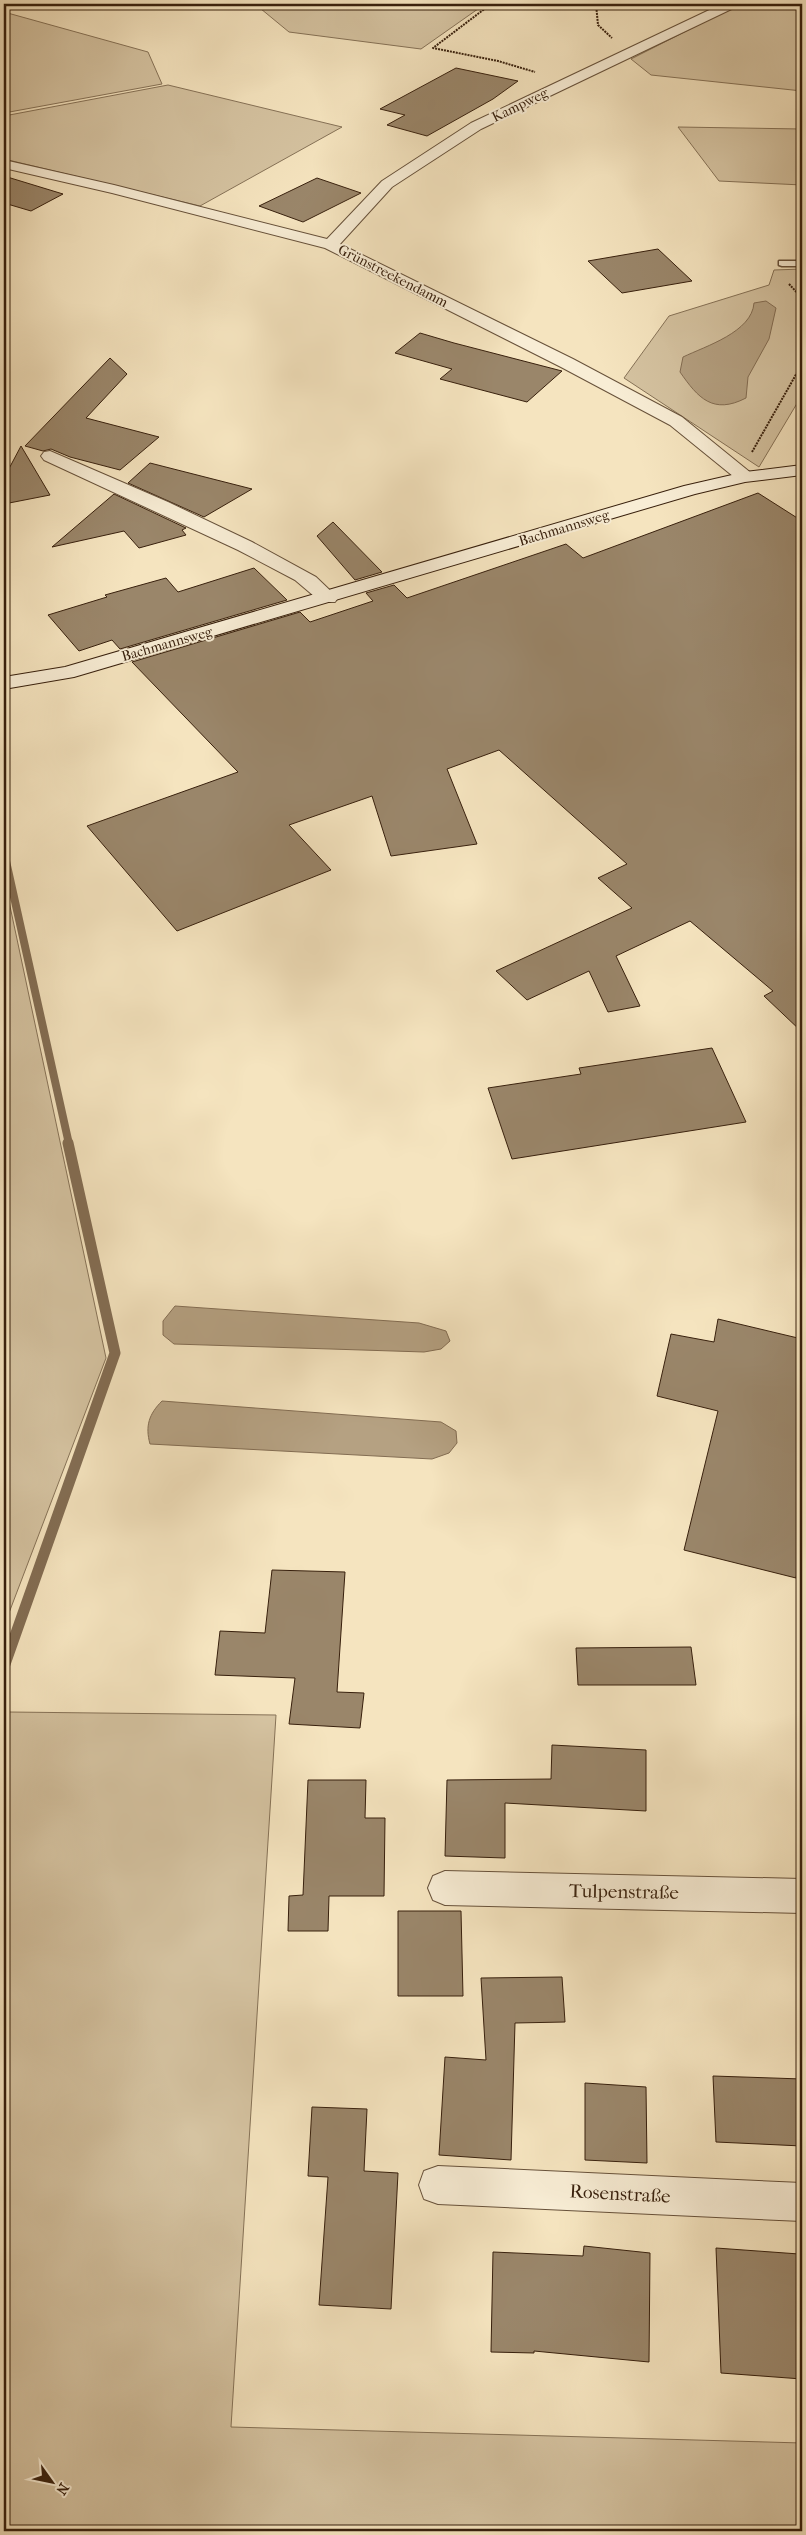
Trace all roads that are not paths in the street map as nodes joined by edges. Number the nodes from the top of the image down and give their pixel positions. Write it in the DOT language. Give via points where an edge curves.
graph roads {
  1 [pos="736,4"];
  2 [pos="4,164"];
  3 [pos="330,245"];
  4 [pos="782,263"];
  5 [pos="802,264"];
  6 [pos="50,456"];
  7 [pos="802,470"];
  8 [pos="739,472"];
  9 [pos="328,598"];
  10 [pos="4,683"];
  11 [pos="445,1888"];
  12 [pos="802,1896"];
  13 [pos="438,2185"];
  14 [pos="802,2202"];
  1 -- 3 [label="street, Kampweg" via="720,8 476,126 387,184"];
  2 -- 3 [label="street, Grünstreekendamm"];
  3 -- 8 [label="street, Grünstreekendamm" via="568,363 676,421"];
  4 -- 5 [label="lane"];
  6 -- 9 [label="street" via="234,539 300,575"];
  7 -- 8 [label="street, Bachmannsweg"];
  8 -- 9 [label="street, Bachmannsweg" via="690,490"];
  9 -- 10 [label="street, Bachmannsweg" via="68,673"];
  11 -- 12 [label="street, Tulpenstraße"];
  13 -- 14 [label="street, Rosenstraße"];
}
